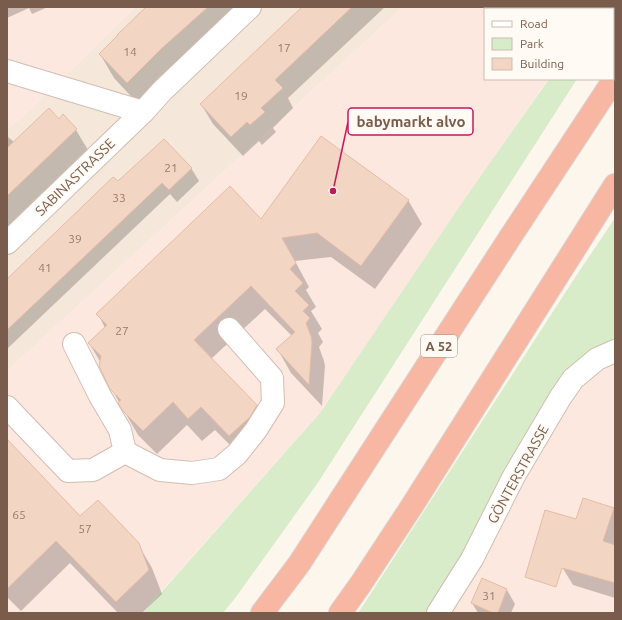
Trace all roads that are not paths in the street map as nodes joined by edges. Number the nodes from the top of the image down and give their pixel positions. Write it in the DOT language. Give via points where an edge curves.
graph roads {
  1 [pos="250,7"];
  2 [pos="7,71"];
  3 [pos="614,80"];
  4 [pos="143,112"];
  5 [pos="615,186"];
  6 [pos="7,243"];
  7 [pos="229,329"];
  8 [pos="74,344"];
  9 [pos="615,351"];
  10 [pos="7,407"];
  11 [pos="125,452"];
  12 [pos="262,613"];
  13 [pos="340,613"];
  14 [pos="438,613"];
  1 -- 4 [label="street, SABINASTRASSE"];
  2 -- 4 [label="street"];
  3 -- 12 [label="highway, A 52" via="299,564"];
  4 -- 6 [label="street, SABINASTRASSE"];
  5 -- 13 [label="highway" via="410,509"];
  7 -- 11 [label="street" via="272,378 273,404 237,454 219,469 192,473 160,470"];
  8 -- 11 [label="street" via="120,430"];
  9 -- 14 [label="street, GÖNTERSTRASSE" via="597,359 573,379 560,398 514,476 472,559"];
  10 -- 11 [label="street" via="68,471 93,470"];
}
